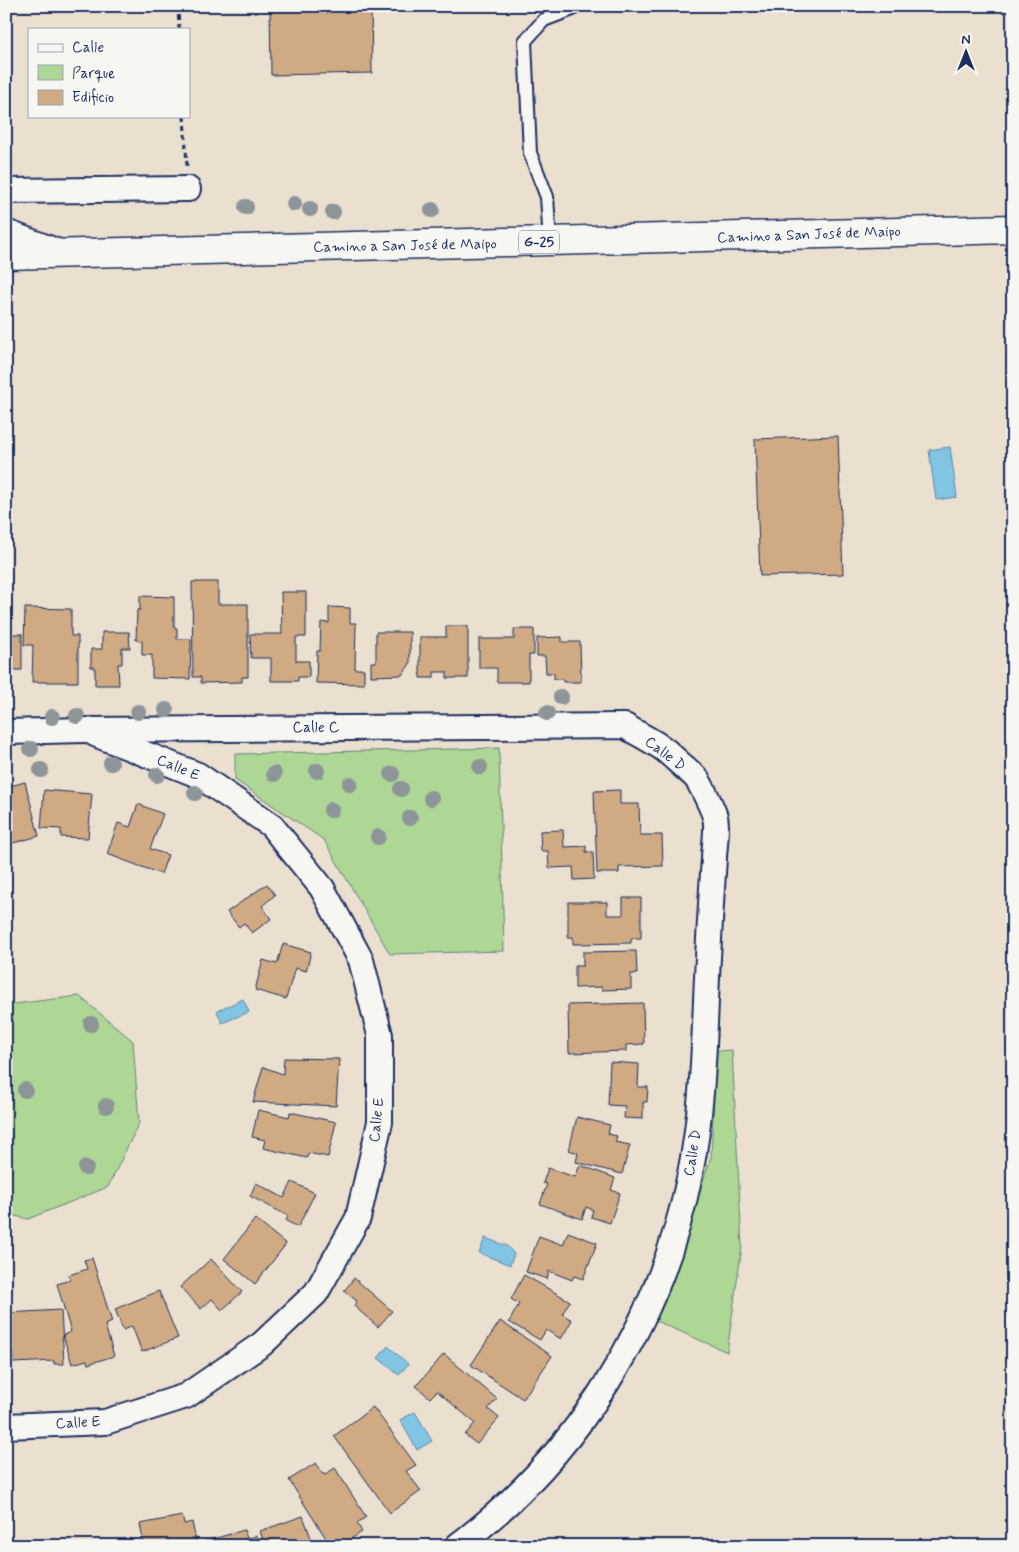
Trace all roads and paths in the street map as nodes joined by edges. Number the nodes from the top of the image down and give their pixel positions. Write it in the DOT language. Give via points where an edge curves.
graph roads {
  1 [pos="178,6"];
  2 [pos="575,6"];
  3 [pos="180,28"];
  4 [pos="184,118"];
  5 [pos="186,150"];
  6 [pos="188,189"];
  7 [pos="6,191"];
  8 [pos="1013,229"];
  9 [pos="6,232"];
  10 [pos="550,242"];
  11 [pos="66,254"];
  12 [pos="6,256"];
  13 [pos="625,726"];
  14 [pos="84,730"];
  15 [pos="6,732"];
  16 [pos="6,1426"];
  17 [pos="457,1546"];
  1 -- 3 [label="path"];
  2 -- 10 [label="lane" via="544,20 525,41 530,153 547,197"];
  4 -- 5 [label="path"];
  6 -- 7 [label="street"];
  8 -- 10 [label="main road, Camino a San José de Maipo / G-25"];
  9 -- 11 [label="street"];
  10 -- 11 [label="main road, Camino a San José de Maipo / G-25"];
  11 -- 12 [label="main road, Camino a San José de Maipo / G-25"];
  13 -- 14 [label="street, Calle C"];
  13 -- 17 [label="street, Calle D" via="664,750 698,780 716,819 702,1077 698,1131 690,1174 667,1259 651,1300 610,1378 586,1415 532,1480"];
  14 -- 15 [label="street, Calle C"];
  14 -- 16 [label="street, Calle E" via="198,775 271,825 322,888 361,960 380,1035 380,1122 358,1218 316,1294 262,1344 186,1396 105,1422"];
}
